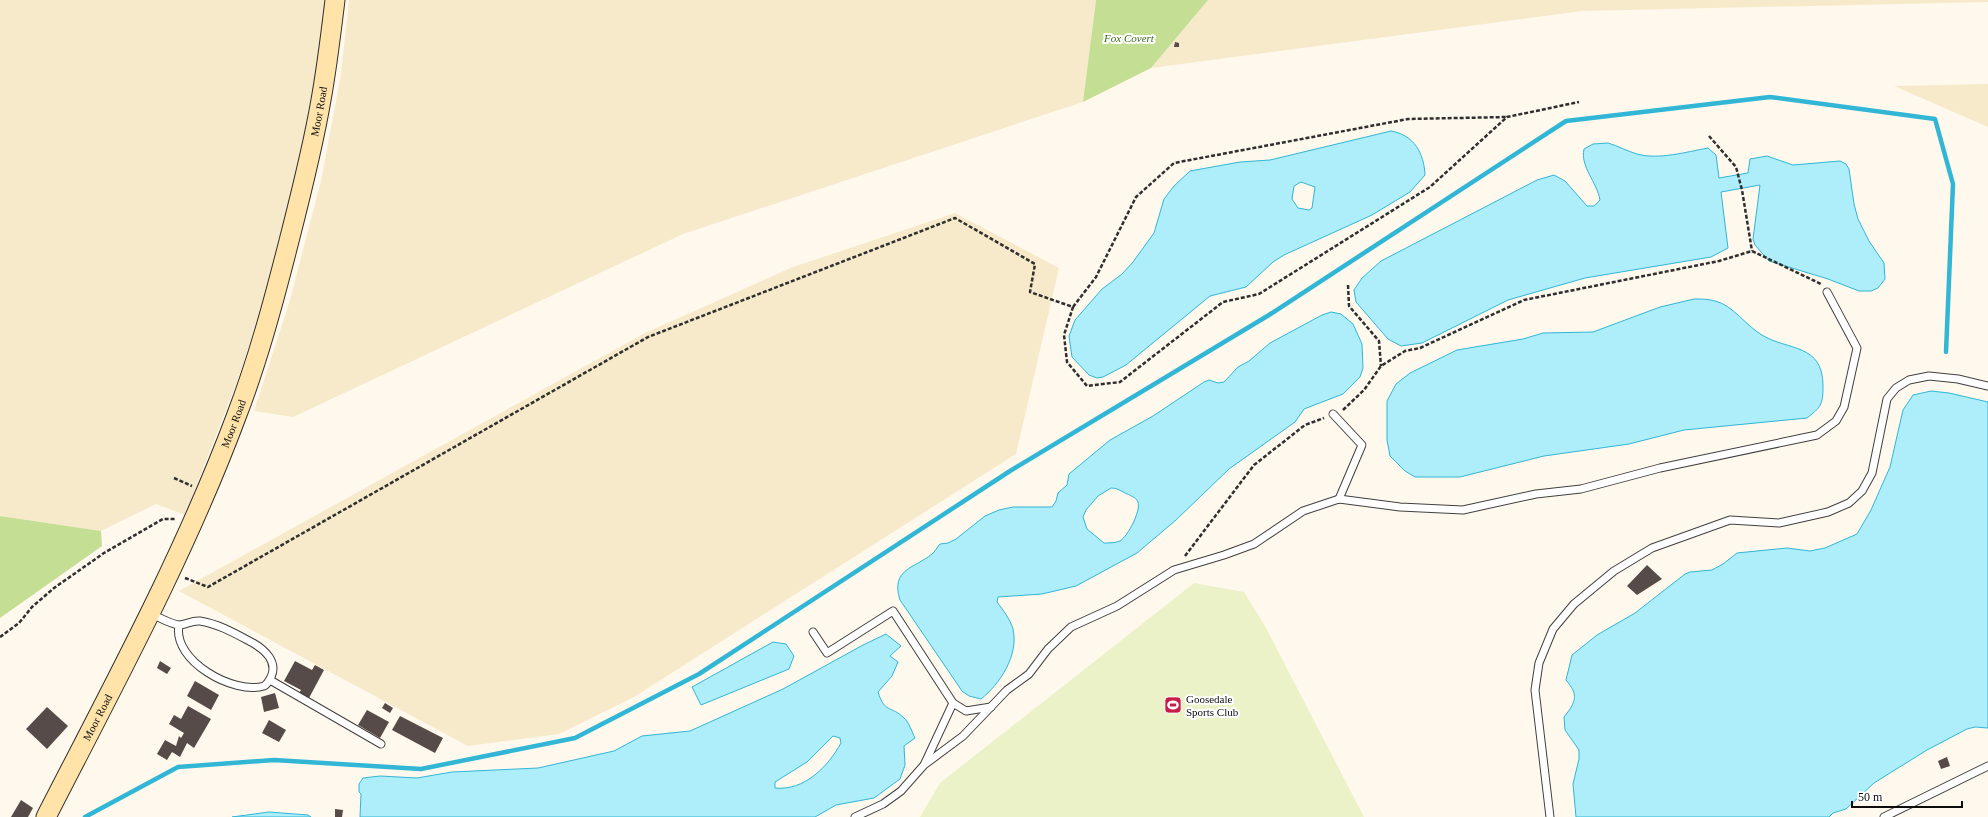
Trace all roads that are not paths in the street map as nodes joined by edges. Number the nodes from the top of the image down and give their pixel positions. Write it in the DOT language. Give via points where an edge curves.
graph roads {
  1 [pos="335,0"];
  2 [pos="1827,292"];
  3 [pos="1988,386"];
  4 [pos="1333,414"];
  5 [pos="1339,499"];
  6 [pos="150,614"];
  7 [pos="180,625"];
  8 [pos="813,632"];
  9 [pos="270,680"];
  10 [pos="953,703"];
  11 [pos="991,707"];
  12 [pos="381,744"];
  13 [pos="924,765"];
  14 [pos="1988,766"];
  15 [pos="46,817"];
  16 [pos="855,817"];
  17 [pos="1550,817"];
  18 [pos="1884,817"];
  1 -- 6 [label="main road, Moor Road" via="322,98 311,152 278,287 261,344 236,417 192,524"];
  2 -- 5 [label="lane" via="1857,348 1844,407 1836,421 1817,435 1660,468 1581,489 1536,494 1463,510 1400,507"];
  3 -- 17 [label="lane" via="1928,376 1909,380 1896,388 1888,399 1872,473 1862,491 1849,503 1828,512 1779,522 1730,520 1652,548 1614,571 1574,604 1553,629 1539,663 1535,690"];
  4 -- 5 [label="lane" via="1362,445"];
  5 -- 11 [label="lane" via="1303,511 1254,544 1174,570 1117,606 1071,627 1028,674 1007,690"];
  6 -- 7 [label="lane"];
  6 -- 15 [label="main road, Moor Road"];
  7 -- 9 [label="lane" via="198,621 207,623 236,634 255,645 268,654 273,664"];
  7 -- 9 [label="lane" via="179,639 184,651 201,669 242,685 256,687 266,685"];
  8 -- 10 [label="lane" via="827,653 893,611"];
  9 -- 12 [label="lane"];
  10 -- 11 [label="lane" via="966,711"];
  10 -- 13 [label="lane"];
  11 -- 13 [label="lane" via="963,736"];
  13 -- 16 [label="lane" via="901,791"];
  14 -- 18 [label="lane"];
}
